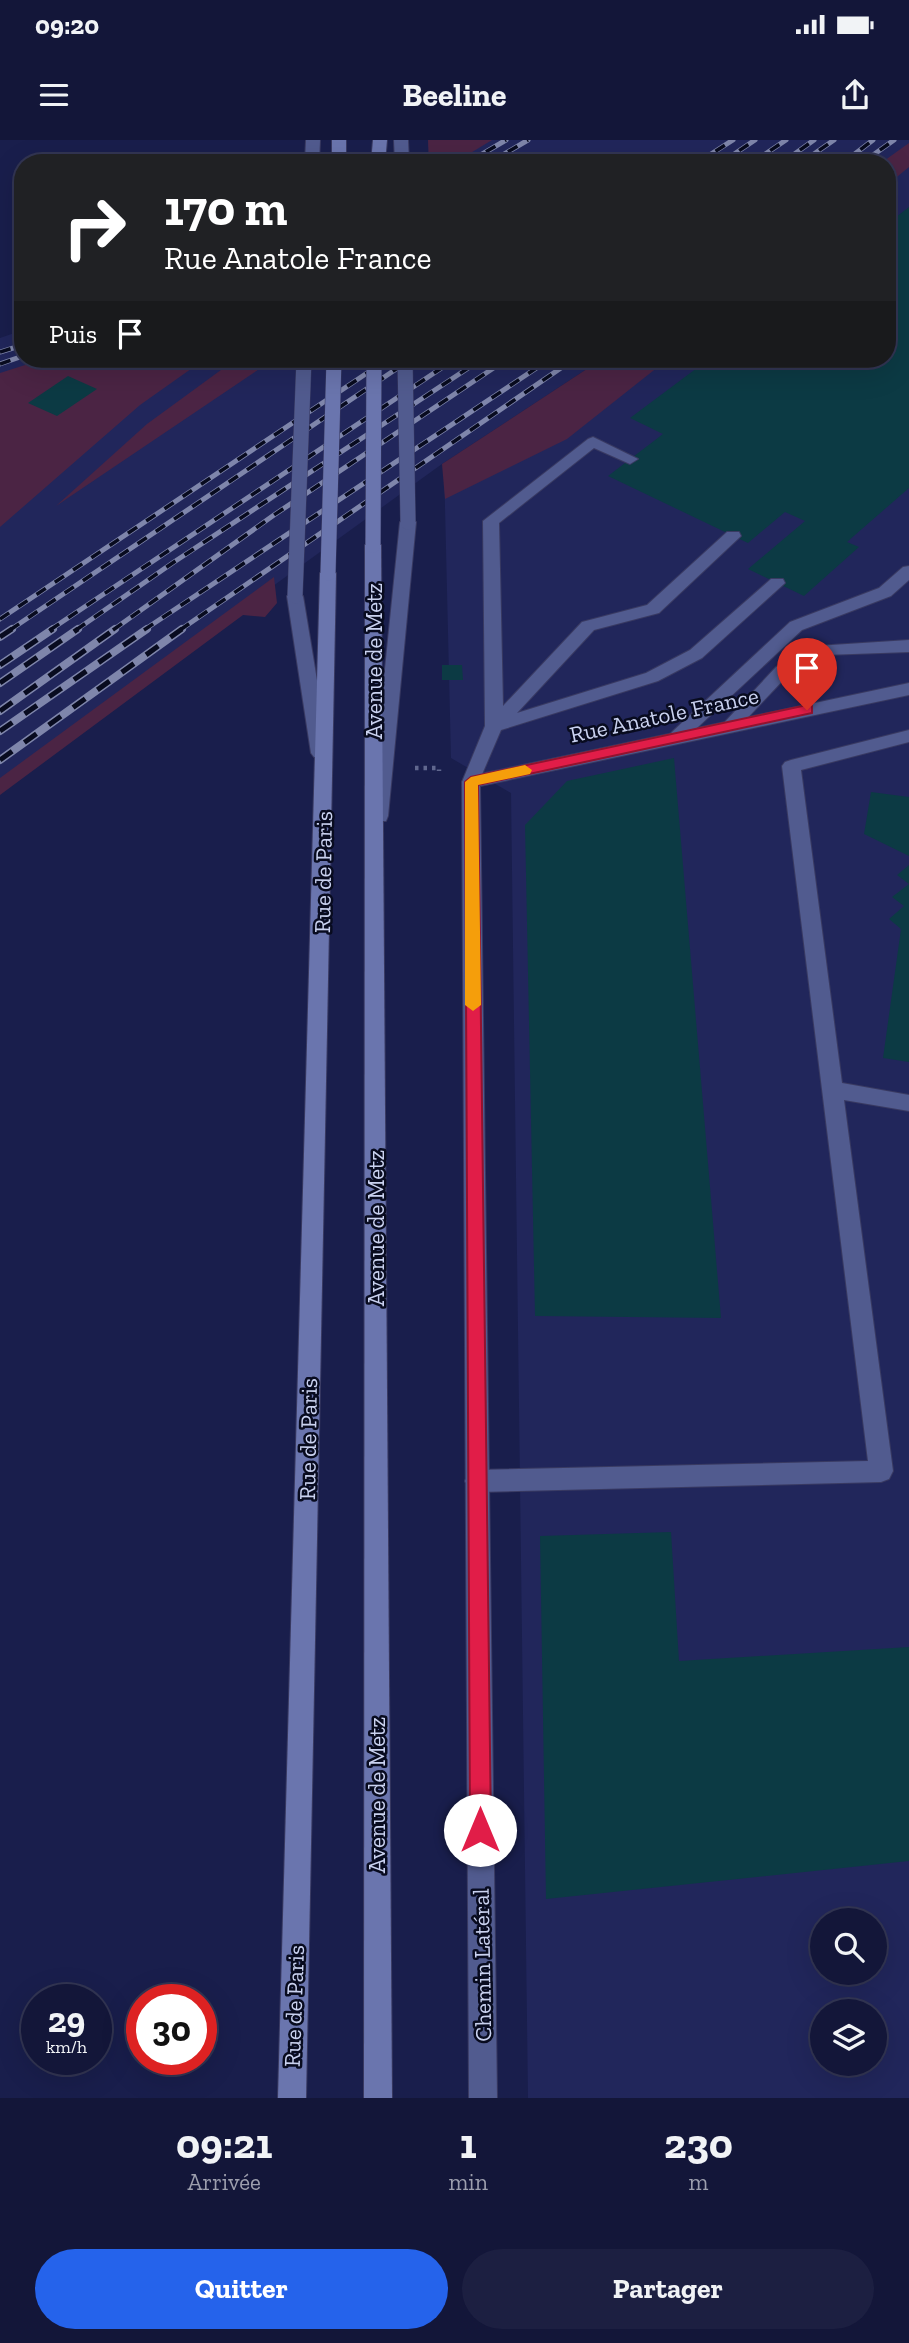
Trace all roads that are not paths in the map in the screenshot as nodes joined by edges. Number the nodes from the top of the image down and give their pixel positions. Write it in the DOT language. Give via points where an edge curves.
graph roads {
  1 [pos="304,368"];
  2 [pos="334,368"];
  3 [pos="374,368"];
  4 [pos="405,368"];
  5 [pos="631,458"];
  6 [pos="733,536"];
  7 [pos="909,571"];
  8 [pos="777,583"];
  9 [pos="909,646"];
  10 [pos="909,689"];
  11 [pos="731,725"];
  12 [pos="494,726"];
  13 [pos="678,736"];
  14 [pos="909,736"];
  15 [pos="325,780"];
  16 [pos="471,782"];
  17 [pos="375,856"];
  18 [pos="832,1090"];
  19 [pos="909,1103"];
  20 [pos="477,1481"];
  21 [pos="292,2098"];
  22 [pos="378,2098"];
  23 [pos="483,2098"];
  1 -- 15 [label="street, Rue de Paris, bridge" via="295,596"];
  2 -- 15 [label="main road, Rue de Paris, bridge"];
  3 -- 17 [label="main road, Avenue de Metz, bridge"];
  4 -- 17 [label="street, bridge" via="408,522"];
  5 -- 12 [label="street" via="593,442 491,521"];
  6 -- 12 [label="street" via="653,609 588,626"];
  7 -- 13 [label="street" via="885,592 796,626"];
  8 -- 12 [label="street" via="696,654 652,677"];
  9 -- 11 [label="street" via="822,650 782,671"];
  10 -- 11 [label="street, Rue Anatole France"];
  11 -- 13 [label="street, Rue Anatole France"];
  12 -- 16 [label="street"];
  13 -- 16 [label="street, Rue Anatole France"];
  14 -- 18 [label="street" via="792,766"];
  15 -- 21 [label="main road, Rue de Paris"];
  16 -- 20 [label="street, Chemin Latéral"];
  17 -- 22 [label="main road, Avenue de Metz"];
  18 -- 19 [label="street"];
  18 -- 20 [label="street" via="881,1471"];
  20 -- 23 [label="street, Chemin Latéral"];
}
